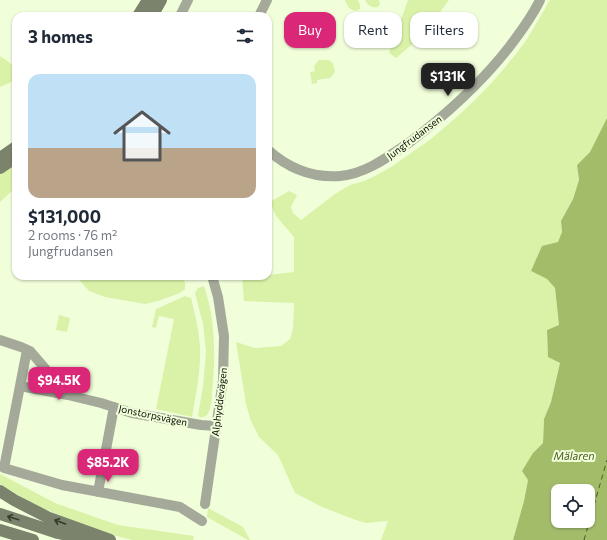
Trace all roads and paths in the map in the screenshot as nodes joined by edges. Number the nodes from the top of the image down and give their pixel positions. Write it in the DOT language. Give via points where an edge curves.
graph roads {
  1 [pos="148,0"];
  2 [pos="161,0"];
  3 [pos="188,0"];
  4 [pos="267,0"];
  5 [pos="540,0"];
  6 [pos="140,12"];
  7 [pos="154,12"];
  8 [pos="182,12"];
  9 [pos="261,12"];
  10 [pos="12,150"];
  11 [pos="272,153"];
  12 [pos="0,158"];
  13 [pos="12,160"];
  14 [pos="0,168"];
  15 [pos="213,280"];
  16 [pos="0,340"];
  17 [pos="27,350"];
  18 [pos="20,386"];
  19 [pos="68,395"];
  20 [pos="114,407"];
  21 [pos="216,426"];
  22 [pos="0,491"];
  23 [pos="98,492"];
  24 [pos="205,504"];
  25 [pos="0,514"];
  26 [pos="202,521"];
  27 [pos="0,530"];
  28 [pos="33,540"];
  29 [pos="91,540"];
  30 [pos="110,540"];
  1 -- 6 [label="main road"];
  2 -- 7 [label="main road"];
  3 -- 8 [label="street"];
  4 -- 9 [label="street"];
  5 -- 11 [label="street, Jungfrudansen" via="525,26 490,71 425,130 371,167 340,176 326,176 301,171"];
  10 -- 12 [label="main road"];
  13 -- 14 [label="main road"];
  15 -- 21 [label="street, Alphyddevägen" via="224,336 223,380"];
  16 -- 17 [label="street"];
  17 -- 18 [label="street"];
  17 -- 19 [label="street"];
  18 -- 19 [label="street, Jonstorpsvägen"];
  18 -- 23 [label="street" via="4,468 62,485"];
  19 -- 20 [label="street, Jonstorpsvägen"];
  20 -- 21 [label="street, Jonstorpsvägen" via="140,414"];
  20 -- 23 [label="street"];
  21 -- 24 [label="street, Alphyddevägen"];
  30 -- 22 [label="main road, one-way" via="49,518"];
  23 -- 26 [label="street" via="180,507"];
  29 -- 25 [label="main road, one-way"];
  27 -- 28 [label="main road"];
}
